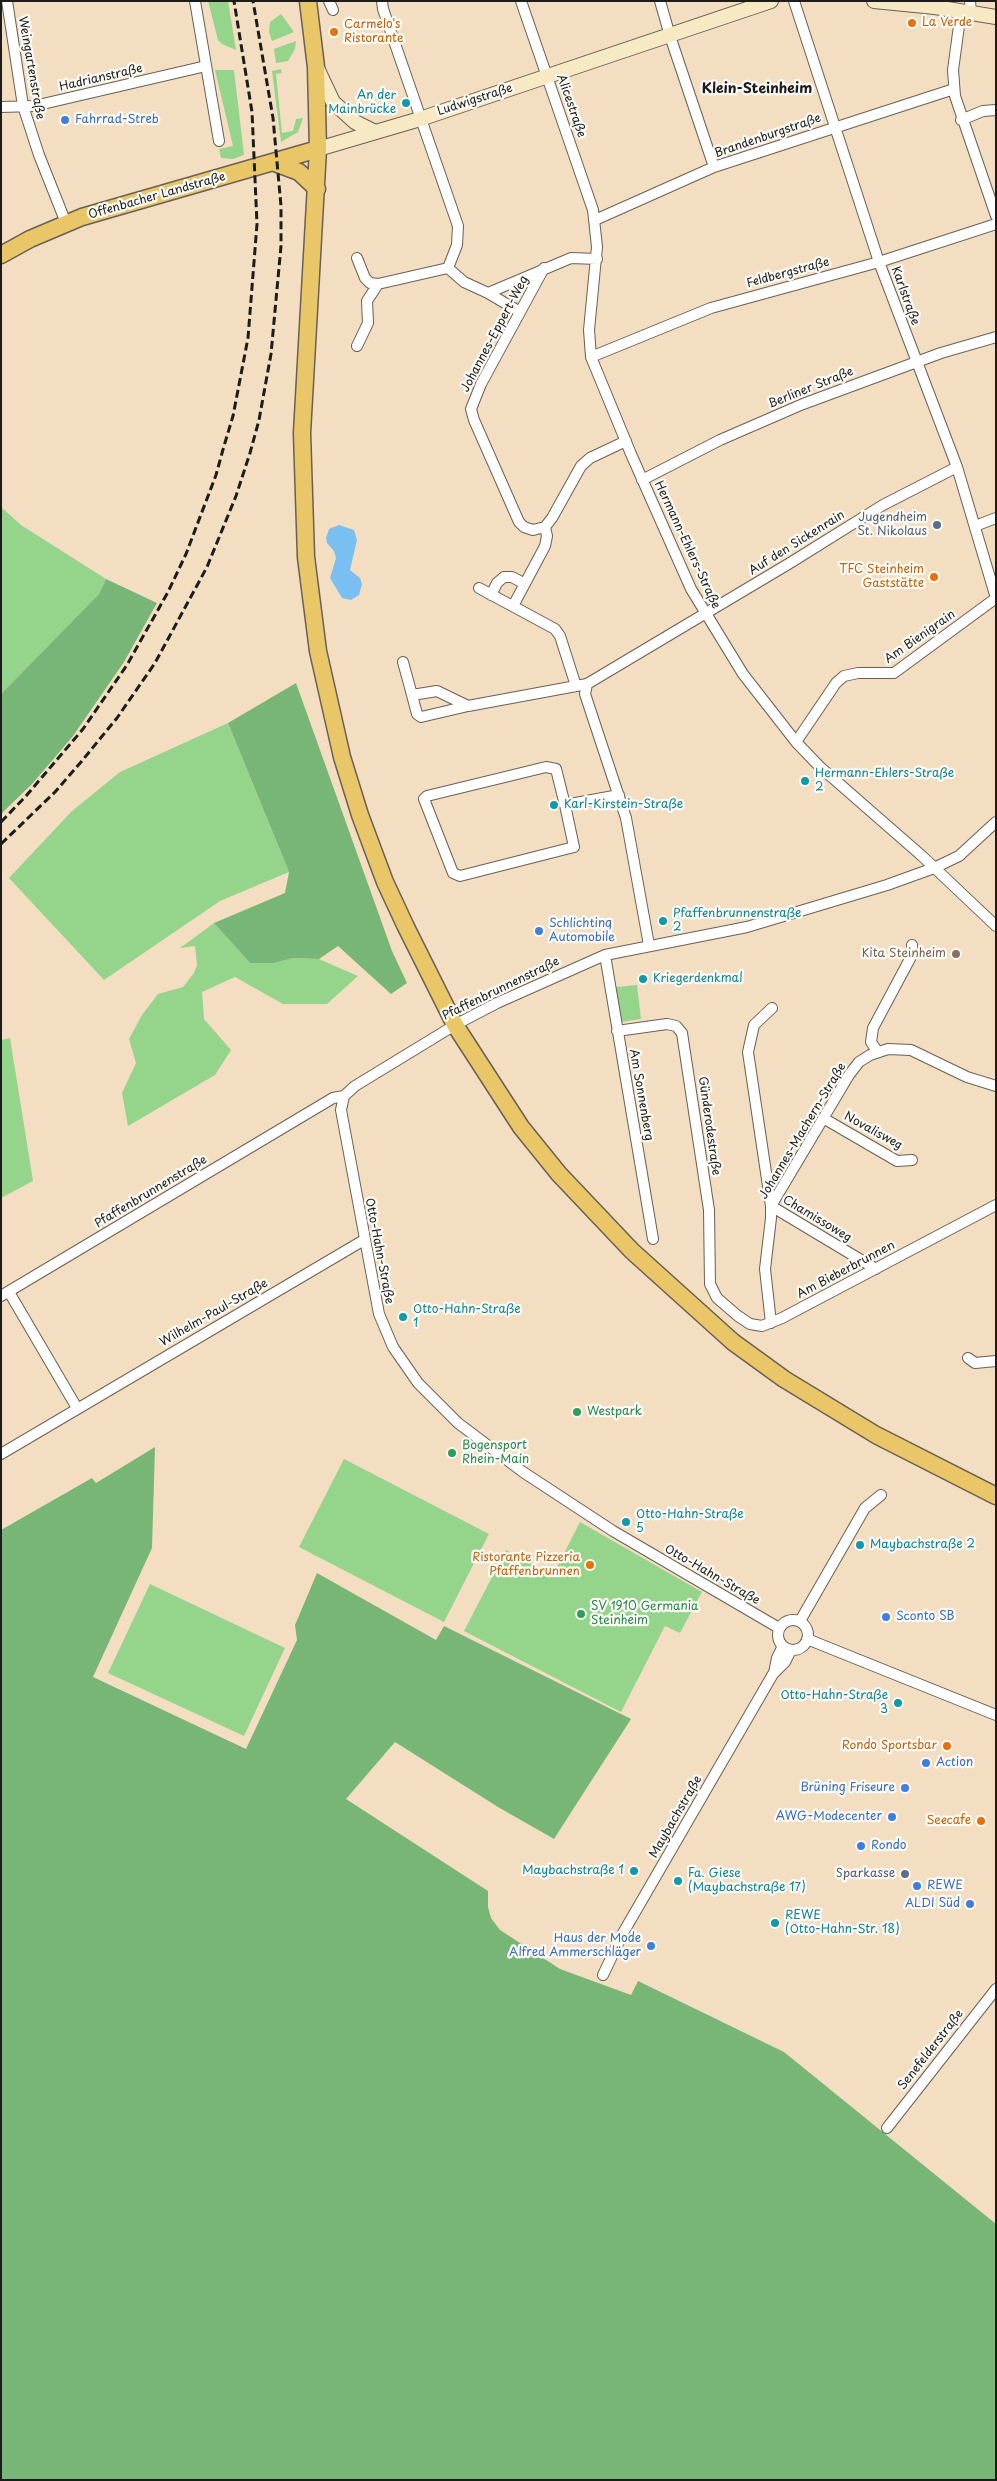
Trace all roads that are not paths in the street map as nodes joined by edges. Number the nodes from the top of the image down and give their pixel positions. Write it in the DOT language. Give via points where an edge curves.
graph roads {
  1 [pos="7,1"];
  2 [pos="195,1"];
  3 [pos="308,1"];
  4 [pos="382,1"];
  5 [pos="521,1"];
  6 [pos="660,1"];
  7 [pos="771,1"];
  8 [pos="794,1"];
  9 [pos="874,1"];
  10 [pos="896,2"];
  11 [pos="968,8"];
  12 [pos="996,17"];
  13 [pos="670,36"];
  14 [pos="206,66"];
  15 [pos="316,67"];
  16 [pos="547,76"];
  17 [pos="954,89"];
  18 [pos="23,106"];
  19 [pos="1,107"];
  20 [pos="996,110"];
  21 [pos="420,118"];
  22 [pos="961,120"];
  23 [pos="835,127"];
  24 [pos="375,132"];
  25 [pos="219,141"];
  26 [pos="318,149"];
  27 [pos="275,163"];
  28 [pos="714,167"];
  29 [pos="317,189"];
  30 [pos="996,216"];
  31 [pos="595,220"];
  32 [pos="66,223"];
  33 [pos="996,224"];
  34 [pos="1,254"];
  35 [pos="357,258"];
  36 [pos="596,259"];
  37 [pos="879,262"];
  38 [pos="448,268"];
  39 [pos="544,268"];
  40 [pos="378,284"];
  41 [pos="488,293"];
  42 [pos="520,312"];
  43 [pos="996,337"];
  44 [pos="357,346"];
  45 [pos="591,357"];
  46 [pos="916,361"];
  47 [pos="626,441"];
  48 [pos="957,467"];
  49 [pos="642,480"];
  50 [pos="996,518"];
  51 [pos="545,526"];
  52 [pos="974,526"];
  53 [pos="525,584"];
  54 [pos="479,588"];
  55 [pos="491,595"];
  56 [pos="996,598"];
  57 [pos="513,606"];
  58 [pos="704,613"];
  59 [pos="403,662"];
  60 [pos="587,684"];
  61 [pos="576,686"];
  62 [pos="412,695"];
  63 [pos="468,706"];
  64 [pos="796,742"];
  65 [pos="619,795"];
  66 [pos="565,805"];
  67 [pos="996,822"];
  68 [pos="934,868"];
  69 [pos="996,926"];
  70 [pos="649,945"];
  71 [pos="912,945"];
  72 [pos="605,954"];
  73 [pos="772,1008"];
  74 [pos="455,1025"];
  75 [pos="617,1031"];
  76 [pos="877,1052"];
  77 [pos="996,1086"];
  78 [pos="344,1096"];
  79 [pos="823,1118"];
  80 [pos="912,1160"];
  81 [pos="996,1205"];
  82 [pos="771,1206"];
  83 [pos="653,1239"];
  84 [pos="364,1240"];
  85 [pos="876,1269"];
  86 [pos="5,1294"];
  87 [pos="770,1324"];
  88 [pos="968,1358"];
  89 [pos="996,1361"];
  90 [pos="77,1408"];
  91 [pos="1,1454"];
  92 [pos="991,1493"];
  93 [pos="881,1495"];
  94 [pos="800,1621"];
  95 [pos="780,1628"];
  96 [pos="808,1640"];
  97 [pos="787,1648"];
  98 [pos="996,1715"];
  99 [pos="604,1975"];
  100 [pos="996,1988"];
  101 [pos="887,2128"];
  1 -- 18 [label="street, Weingartenstraße"];
  2 -- 14 [label="street"];
  3 -- 15 [label="main road"];
  4 -- 21 [label="street"];
  5 -- 16 [label="street, Alicestraße"];
  6 -- 13 [label="street"];
  7 -- 13 [label="main road, Ludwigstraße"];
  8 -- 23 [label="street, Karlstraße"];
  9 -- 10 [label="main road"];
  10 -- 11 [label="main road"];
  11 -- 12 [label="main road"];
  11 -- 17 [label="street" via="954,61"];
  13 -- 16 [label="main road, Ludwigstraße"];
  13 -- 28 [label="street"];
  14 -- 18 [label="street, Hadrianstraße"];
  14 -- 25 [label="street"];
  15 -- 24 [label="main road" via="333,102 356,122"];
  15 -- 26 [label="main road"];
  16 -- 21 [label="main road, Ludwigstraße"];
  16 -- 31 [label="street, Alicestraße"];
  17 -- 22 [label="street"];
  17 -- 23 [label="street, Brandenburgstraße"];
  18 -- 19 [label="street, Hadrianstraße"];
  18 -- 32 [label="street, Weingartenstraße"];
  20 -- 22 [label="street" via="983,111"];
  21 -- 24 [label="main road, Ludwigstraße"];
  21 -- 38 [label="street" via="458,226 457,246"];
  22 -- 30 [label="street"];
  23 -- 28 [label="street, Brandenburgstraße"];
  23 -- 37 [label="street, Karlstraße"];
  24 -- 26 [label="main road, Ludwigstraße"];
  26 -- 27 [label="main road, Offenbacher Landstraße"];
  26 -- 29 [label="main road"];
  27 -- 29 [label="main road" via="299,172"];
  27 -- 32 [label="main road, Offenbacher Landstraße" via="139,199"];
  28 -- 31 [label="street, Brandenburgstraße"];
  29 -- 74 [label="main road" via="302,450 304,527 318,651 340,749 360,815 390,891"];
  31 -- 36 [label="street, Hermann-Ehlers-Straße"];
  32 -- 34 [label="main road, Offenbacher Landstraße"];
  33 -- 37 [label="street, Feldbergstraße"];
  35 -- 40 [label="street" via="365,278"];
  36 -- 39 [label="street" via="571,258"];
  36 -- 45 [label="street, Hermann-Ehlers-Straße" via="590,321"];
  37 -- 45 [label="street, Feldbergstraße" via="710,308"];
  37 -- 46 [label="street, Karlstraße"];
  38 -- 40 [label="street"];
  38 -- 41 [label="street" via="464,282"];
  39 -- 41 [label="street"];
  39 -- 42 [label="street, Johannes-Eppert-Weg"];
  40 -- 44 [label="street" via="367,301 368,323"];
  41 -- 42 [label="street"];
  42 -- 51 [label="street, Johannes-Eppert-Weg" via="471,409 516,518 528,529"];
  43 -- 46 [label="street, Berliner Straße"];
  45 -- 47 [label="street, Hermann-Ehlers-Straße"];
  46 -- 48 [label="street, Karlstraße"];
  46 -- 49 [label="street, Berliner Straße" via="768,418"];
  47 -- 49 [label="street, Hermann-Ehlers-Straße"];
  47 -- 51 [label="street" via="585,462"];
  48 -- 52 [label="street, Karlstraße"];
  48 -- 58 [label="street, Auf den Sickenrain" via="883,505"];
  49 -- 58 [label="street, Hermann-Ehlers-Straße"];
  50 -- 52 [label="street"];
  51 -- 53 [label="street" via="547,541"];
  52 -- 56 [label="street, Karlstraße"];
  53 -- 55 [label="street" via="512,577 504,577"];
  53 -- 57 [label="street"];
  54 -- 55 [label="street"];
  55 -- 57 [label="street"];
  56 -- 64 [label="street, Am Bienigrain" via="894,673 844,676"];
  57 -- 61 [label="street" via="558,632"];
  58 -- 60 [label="street"];
  58 -- 64 [label="street, Hermann-Ehlers-Straße" via="743,674"];
  59 -- 62 [label="street"];
  60 -- 61 [label="street"];
  60 -- 65 [label="street" via="585,694"];
  61 -- 63 [label="street"];
  62 -- 63 [label="street" via="437,691"];
  62 -- 63 [label="street" via="417,714 421,717"];
  64 -- 68 [label="street, Hermann-Ehlers-Straße"];
  65 -- 66 [label="street"];
  65 -- 70 [label="street"];
  66 -- 66 [label="street" via="574,847 460,876 452,873 424,799 546,767 556,769"];
  67 -- 68 [label="street, Pfaffenbrunnenstraße" via="959,856"];
  68 -- 69 [label="street, Hermann-Ehlers-Straße"];
  68 -- 70 [label="street, Pfaffenbrunnenstraße" via="776,920"];
  70 -- 72 [label="street, Pfaffenbrunnenstraße"];
  71 -- 76 [label="street" via="912,955 871,1032 871,1042"];
  72 -- 74 [label="street, Pfaffenbrunnenstraße"];
  72 -- 75 [label="street, Am Sonnenberg"];
  73 -- 82 [label="street" via="754,1025 748,1052"];
  74 -- 78 [label="street, Pfaffenbrunnenstraße"];
  74 -- 92 [label="main road" via="521,1127 548,1161 619,1238 688,1303 733,1342 818,1401 905,1451"];
  75 -- 83 [label="street, Am Sonnenberg"];
  75 -- 87 [label="street, Günderodestraße" via="667,1024 676,1026 682,1033 709,1210 712,1291 716,1298 746,1321 762,1326"];
  76 -- 77 [label="street, Johannes-Machern-Straße" via="898,1048 911,1050 967,1077"];
  76 -- 79 [label="street, Johannes-Machern-Straße" via="854,1067"];
  78 -- 84 [label="street, Otto-Hahn-Straße" via="341,1110"];
  78 -- 86 [label="street, Pfaffenbrunnenstraße" via="333,1098"];
  79 -- 80 [label="street, Novalisweg" via="897,1161"];
  79 -- 82 [label="street, Johannes-Machern-Straße"];
  81 -- 85 [label="street, Am Bieberbrunnen"];
  82 -- 85 [label="street, Chamissoweg"];
  82 -- 87 [label="street, Johannes-Machern-Straße" via="765,1269"];
  84 -- 90 [label="street, Wilhelm-Paul-Straße"];
  84 -- 95 [label="street, Otto-Hahn-Straße" via="385,1330 403,1361 438,1405 489,1447 588,1516"];
  85 -- 87 [label="street, Am Bieberbrunnen"];
  86 -- 90 [label="street"];
  88 -- 89 [label="street" via="975,1364"];
  90 -- 91 [label="street, Wilhelm-Paul-Straße"];
  93 -- 94 [label="street" via="865,1508"];
  94 -- 95 [label="street" via="786,1622"];
  94 -- 96 [label="street" via="806,1627"];
  95 -- 97 [label="street" via="778,1638"];
  96 -- 97 [label="street" via="801,1648"];
  96 -- 98 [label="street"];
  97 -- 99 [label="street, Maybachstraße" via="785,1662 773,1674 620,1938"];
  100 -- 101 [label="street, Senefelderstraße"];
}
